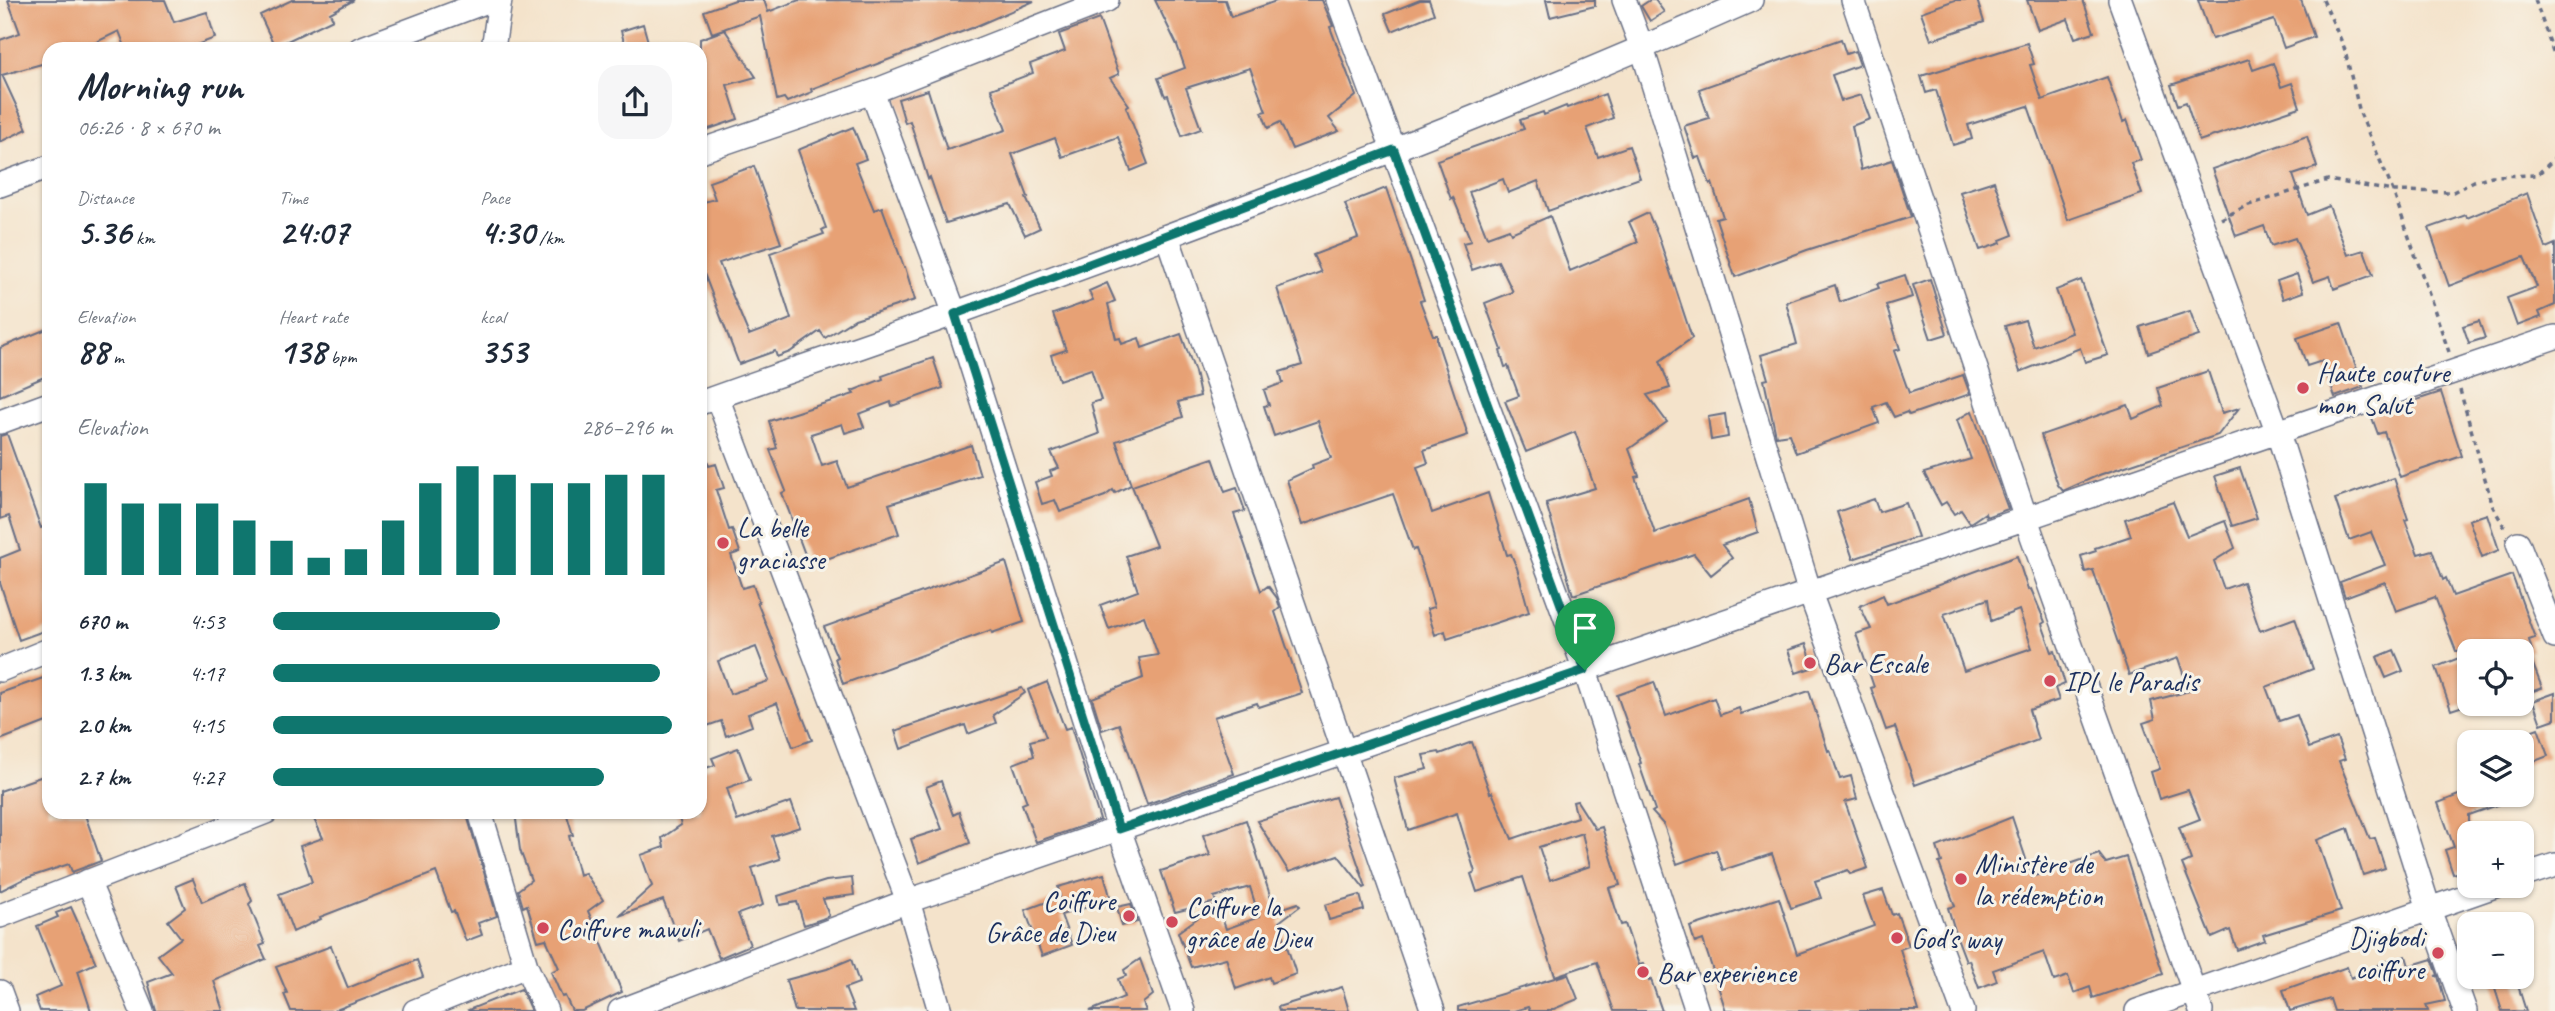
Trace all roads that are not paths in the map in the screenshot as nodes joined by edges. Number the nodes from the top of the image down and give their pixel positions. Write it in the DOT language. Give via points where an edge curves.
graph roads {
  1 [pos="490,0"];
  2 [pos="500,0"];
  3 [pos="1107,0"];
  4 [pos="1338,0"];
  5 [pos="1623,0"];
  6 [pos="1751,0"];
  7 [pos="1853,0"];
  8 [pos="2120,0"];
  9 [pos="379,42"];
  10 [pos="494,42"];
  11 [pos="1642,48"];
  12 [pos="872,92"];
  13 [pos="707,149"];
  14 [pos="1394,150"];
  15 [pos="42,170"];
  16 [pos="0,185"];
  17 [pos="1167,236"];
  18 [pos="955,314"];
  19 [pos="2555,338"];
  20 [pos="708,400"];
  21 [pos="42,407"];
  22 [pos="0,422"];
  23 [pos="2278,433"];
  24 [pos="2026,519"];
  25 [pos="2518,543"];
  26 [pos="1810,593"];
  27 [pos="2555,637"];
  28 [pos="42,653"];
  29 [pos="0,670"];
  30 [pos="1585,670"];
  31 [pos="1345,752"];
  32 [pos="248,819"];
  33 [pos="482,819"];
  34 [pos="1119,829"];
  35 [pos="2555,864"];
  36 [pos="2534,872"];
  37 [pos="88,881"];
  38 [pos="2461,898"];
  39 [pos="908,901"];
  40 [pos="2429,909"];
  41 [pos="0,916"];
  42 [pos="526,966"];
  43 [pos="0,992"];
  44 [pos="2197,1000"];
  45 [pos="7,1011"];
  46 [pos="142,1011"];
  47 [pos="415,1011"];
  48 [pos="546,1011"];
  49 [pos="620,1011"];
  50 [pos="940,1011"];
  51 [pos="1184,1011"];
  52 [pos="1433,1011"];
  53 [pos="1697,1011"];
  54 [pos="1963,1011"];
  55 [pos="2137,1011"];
  56 [pos="2465,1011"];
  1 -- 9 [label="street"];
  2 -- 10 [label="street"];
  3 -- 12 [label="street"];
  4 -- 14 [label="street"];
  5 -- 11 [label="street"];
  6 -- 11 [label="street"];
  7 -- 24 [label="street"];
  8 -- 23 [label="street"];
  11 -- 14 [label="street"];
  11 -- 26 [label="street"];
  12 -- 13 [label="street"];
  12 -- 18 [label="street"];
  14 -- 17 [label="street"];
  14 -- 30 [label="street"];
  15 -- 16 [label="street"];
  17 -- 18 [label="street"];
  17 -- 31 [label="street"];
  18 -- 20 [label="street"];
  18 -- 34 [label="street"];
  19 -- 23 [label="street"];
  20 -- 39 [label="street"];
  21 -- 22 [label="street"];
  23 -- 24 [label="street"];
  23 -- 40 [label="street"];
  24 -- 26 [label="street"];
  24 -- 44 [label="street"];
  25 -- 27 [label="street"];
  26 -- 30 [label="street"];
  26 -- 54 [label="street"];
  28 -- 29 [label="street"];
  30 -- 31 [label="street"];
  30 -- 53 [label="street"];
  31 -- 34 [label="street"];
  31 -- 52 [label="street"];
  32 -- 37 [label="street"];
  33 -- 42 [label="street"];
  34 -- 39 [label="street"];
  34 -- 51 [label="street"];
  35 -- 36 [label="street"];
  37 -- 41 [label="street"];
  37 -- 46 [label="street"];
  38 -- 40 [label="street"];
  39 -- 49 [label="street"];
  39 -- 50 [label="street"];
  40 -- 44 [label="street"];
  40 -- 56 [label="street"];
  42 -- 47 [label="street"];
  42 -- 48 [label="street"];
  43 -- 45 [label="street"];
  44 -- 55 [label="street"];
}
